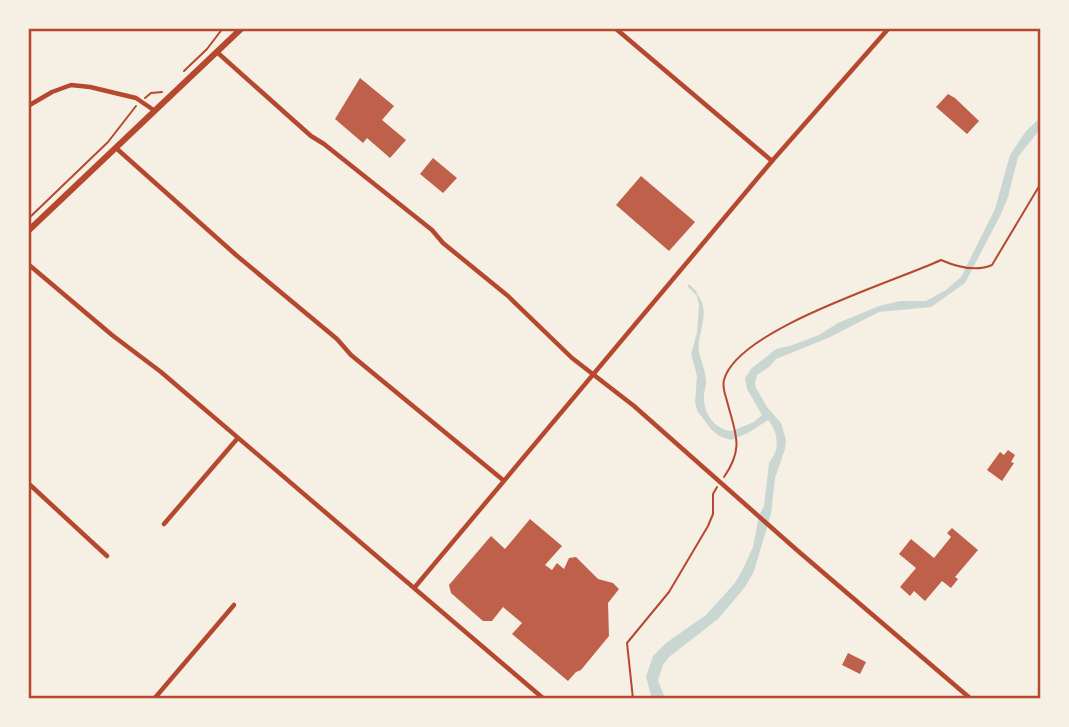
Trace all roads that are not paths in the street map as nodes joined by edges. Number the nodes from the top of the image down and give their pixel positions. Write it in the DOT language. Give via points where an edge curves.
graph roads {
  1 [pos="243,28"];
  2 [pos="615,28"];
  3 [pos="889,28"];
  4 [pos="218,53"];
  5 [pos="28,106"];
  6 [pos="155,111"];
  7 [pos="116,148"];
  8 [pos="772,161"];
  9 [pos="28,231"];
  10 [pos="28,264"];
  11 [pos="593,375"];
  12 [pos="237,439"];
  13 [pos="503,480"];
  14 [pos="28,483"];
  15 [pos="164,524"];
  16 [pos="107,556"];
  17 [pos="415,587"];
  18 [pos="234,605"];
  19 [pos="154,699"];
  20 [pos="544,699"];
  21 [pos="971,699"];
  1 -- 4 [label="main road"];
  2 -- 8 [label="street"];
  3 -- 8 [label="street"];
  4 -- 6 [label="main road"];
  4 -- 11 [label="street" via="311,136 432,230"];
  5 -- 6 [label="street" via="71,85 142,101"];
  6 -- 7 [label="main road"];
  7 -- 9 [label="main road"];
  7 -- 13 [label="street" via="351,355"];
  8 -- 11 [label="street"];
  10 -- 12 [label="street"];
  11 -- 13 [label="street"];
  11 -- 21 [label="street"];
  12 -- 15 [label="street"];
  12 -- 17 [label="street"];
  13 -- 17 [label="street"];
  14 -- 16 [label="street"];
  17 -- 20 [label="street"];
  18 -- 19 [label="street"];
}
